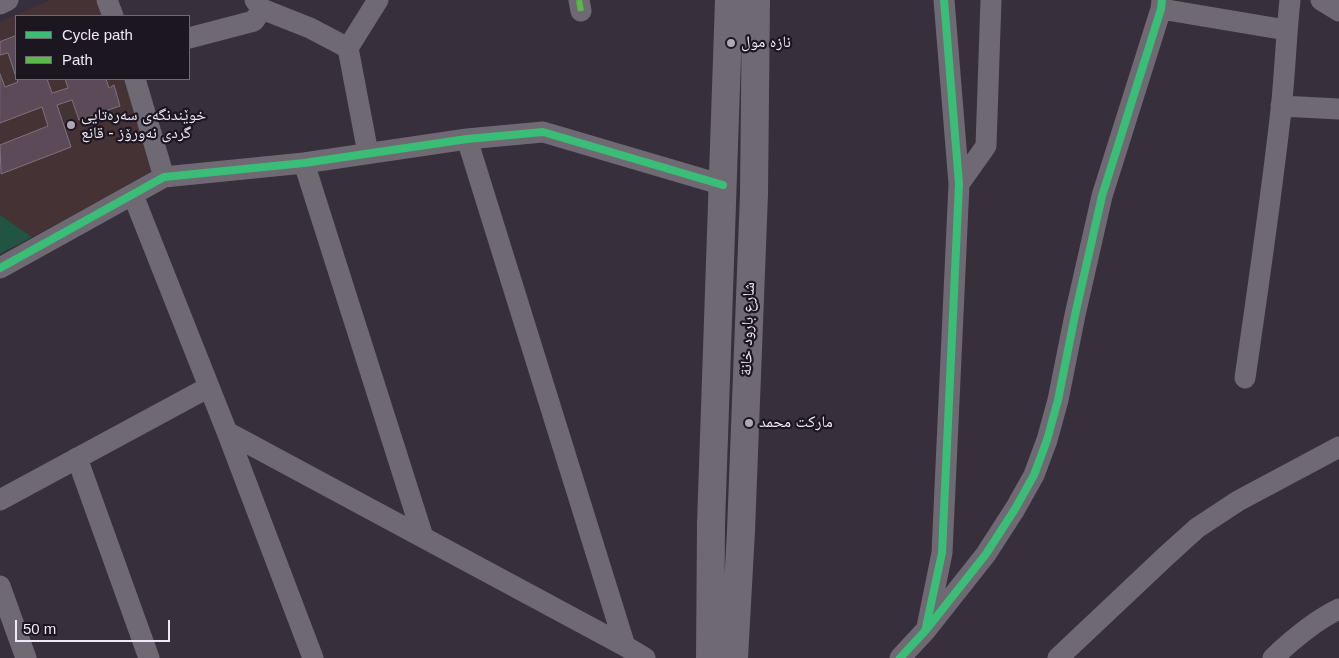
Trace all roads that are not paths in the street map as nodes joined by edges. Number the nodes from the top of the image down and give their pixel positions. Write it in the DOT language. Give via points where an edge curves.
graph roads {
  1 [pos="8,0"];
  2 [pos="107,0"];
  3 [pos="378,0"];
  4 [pos="730,0"];
  5 [pos="756,0"];
  6 [pos="944,0"];
  7 [pos="992,0"];
  8 [pos="1290,0"];
  9 [pos="1321,0"];
  10 [pos="0,4"];
  11 [pos="258,5"];
  12 [pos="1162,5"];
  13 [pos="1339,11"];
  14 [pos="113,15"];
  15 [pos="1286,30"];
  16 [pos="190,38"];
  17 [pos="348,48"];
  18 [pos="135,80"];
  19 [pos="1281,106"];
  20 [pos="1339,109"];
  21 [pos="467,139"];
  22 [pos="368,153"];
  23 [pos="304,163"];
  24 [pos="164,178"];
  25 [pos="959,184"];
  26 [pos="723,185"];
  27 [pos="133,195"];
  28 [pos="0,268"];
  29 [pos="1245,378"];
  30 [pos="209,387"];
  31 [pos="228,432"];
  32 [pos="1339,447"];
  33 [pos="77,458"];
  34 [pos="0,500"];
  35 [pos="711,524"];
  36 [pos="741,530"];
  37 [pos="423,537"];
  38 [pos="0,586"];
  39 [pos="1339,609"];
  40 [pos="926,630"];
  41 [pos="625,646"];
  42 [pos="26,658"];
  43 [pos="150,658"];
  44 [pos="313,658"];
  45 [pos="645,658"];
  46 [pos="710,658"];
  47 [pos="734,658"];
  48 [pos="900,658"];
  49 [pos="1058,658"];
  50 [pos="1273,658"];
  1 -- 10 [label="street"];
  2 -- 14 [label="street"];
  3 -- 17 [label="street"];
  4 -- 26 [label="main road, شارع بارود خانة"];
  5 -- 36 [label="main road, شارع بارود خانة" via="754,194"];
  6 -- 25 [label="street"];
  7 -- 25 [label="street" via="986,146"];
  8 -- 15 [label="street"];
  9 -- 13 [label="street"];
  11 -- 16 [label="street" via="254,21"];
  11 -- 17 [label="street"];
  12 -- 15 [label="street"];
  12 -- 40 [label="street" via="1102,196 1058,400 1034,475 986,554"];
  15 -- 19 [label="street"];
  17 -- 22 [label="street"];
  18 -- 24 [label="street"];
  19 -- 20 [label="street"];
  19 -- 29 [label="street"];
  21 -- 22 [label="street"];
  21 -- 26 [label="street" via="543,132"];
  21 -- 41 [label="street"];
  22 -- 23 [label="street"];
  23 -- 24 [label="street"];
  23 -- 37 [label="street"];
  24 -- 27 [label="street"];
  25 -- 40 [label="street" via="942,553"];
  26 -- 35 [label="main road, شارع بارود خانة"];
  27 -- 28 [label="street"];
  27 -- 30 [label="street"];
  30 -- 31 [label="street"];
  30 -- 33 [label="street"];
  31 -- 37 [label="street"];
  31 -- 44 [label="street"];
  32 -- 49 [label="street" via="1238,501 1197,528"];
  33 -- 34 [label="street"];
  33 -- 43 [label="street"];
  35 -- 36 [label="main road"];
  35 -- 46 [label="main road, شارع بارود خانة"];
  36 -- 47 [label="main road, شارع بارود خانة"];
  37 -- 41 [label="street"];
  38 -- 42 [label="street"];
  39 -- 50 [label="street" via="1306,629"];
  40 -- 48 [label="street"];
  41 -- 45 [label="street"];
}
